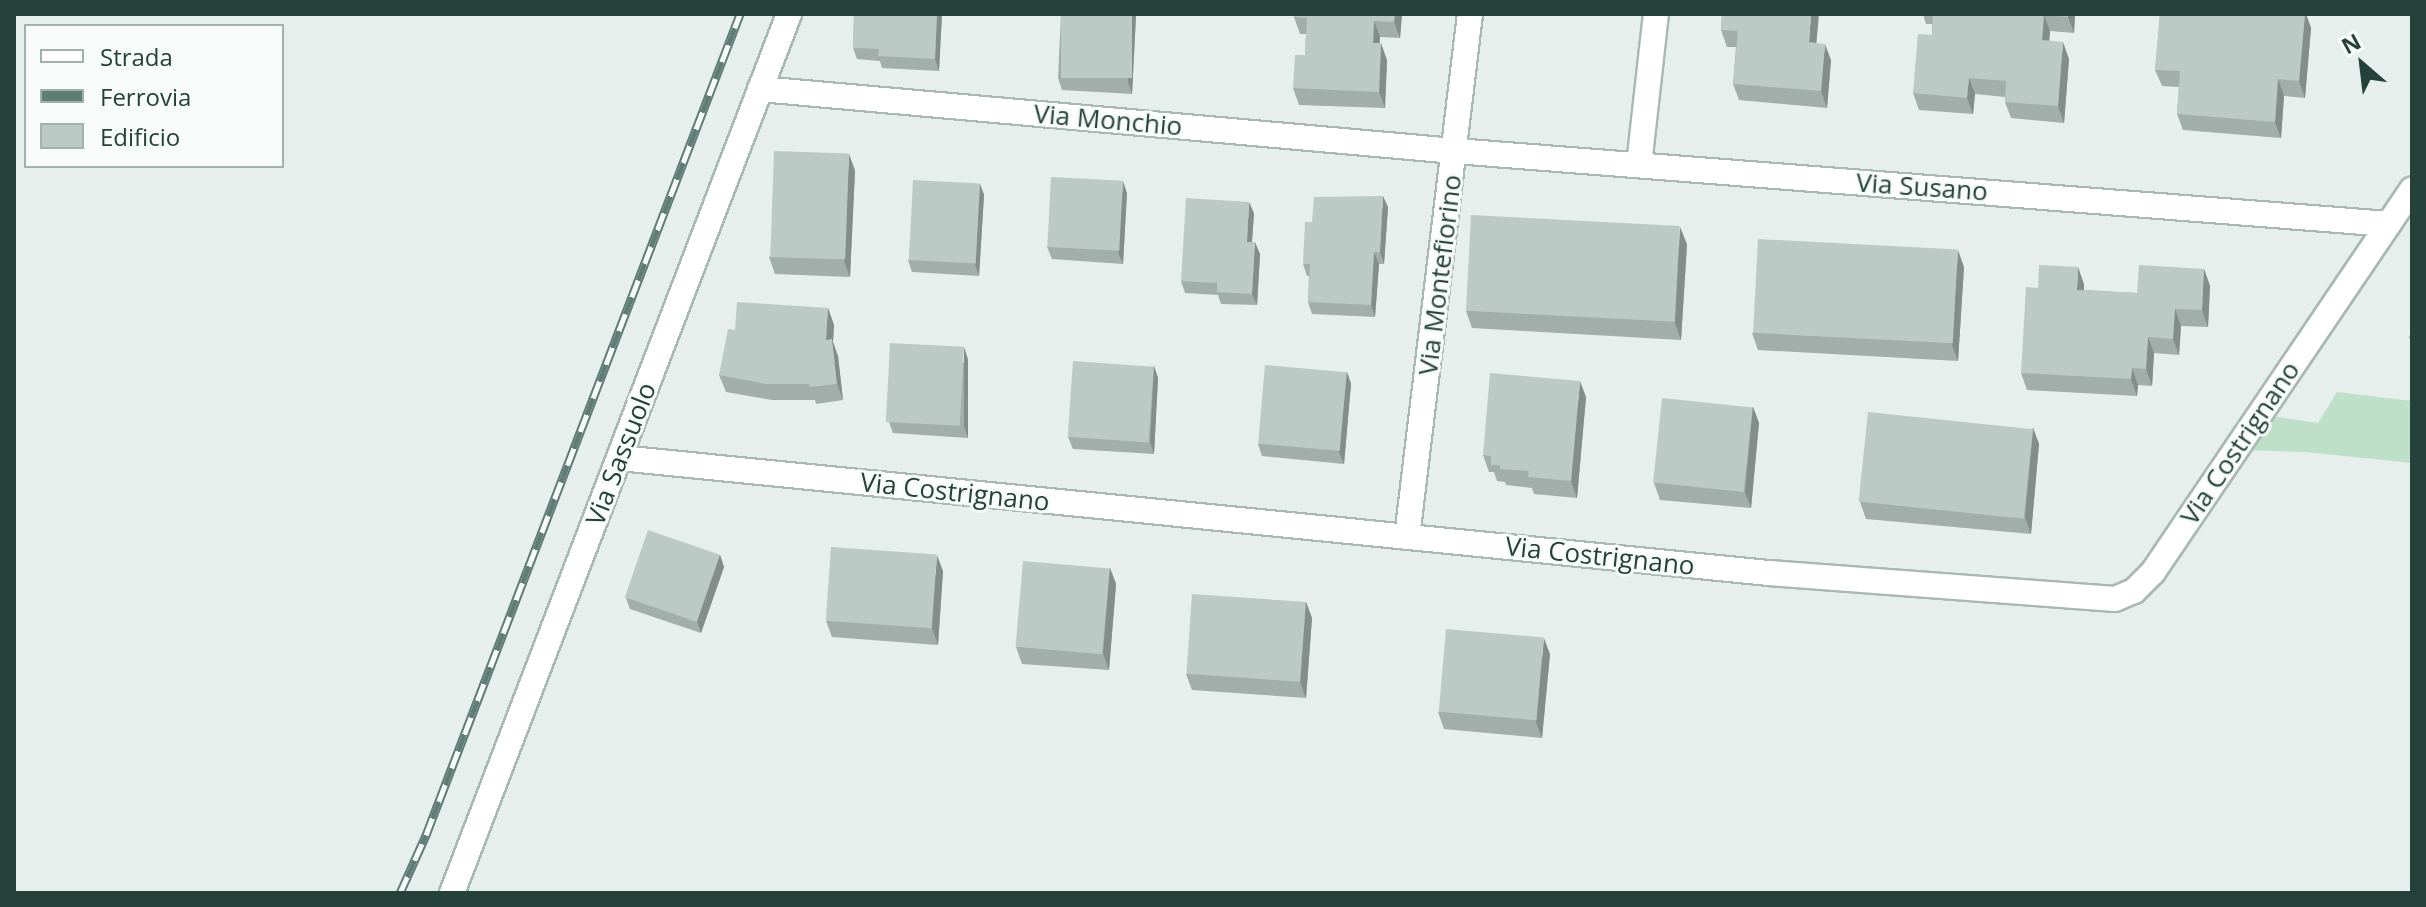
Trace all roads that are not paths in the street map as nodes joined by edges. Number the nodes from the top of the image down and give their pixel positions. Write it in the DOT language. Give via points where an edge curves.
graph roads {
  1 [pos="789,14"];
  2 [pos="1470,14"];
  3 [pos="1656,14"];
  4 [pos="760,89"];
  5 [pos="1455,151"];
  6 [pos="1639,165"];
  7 [pos="2412,189"];
  8 [pos="2388,224"];
  9 [pos="620,458"];
  10 [pos="1407,537"];
  11 [pos="452,893"];
  1 -- 4 [label="street, Via Sassuolo"];
  2 -- 5 [label="street, Via Montefiorino"];
  3 -- 6 [label="street"];
  4 -- 5 [label="street, Via Monchio"];
  4 -- 9 [label="street, Via Sassuolo"];
  5 -- 6 [label="street, Via Susano"];
  5 -- 10 [label="street, Via Montefiorino"];
  6 -- 8 [label="street, Via Susano"];
  7 -- 8 [label="street"];
  8 -- 10 [label="street, Via Costrignano" via="2153,572 2134,591 2115,599 1769,573"];
  9 -- 10 [label="street, Via Costrignano"];
  9 -- 11 [label="street, Via Sassuolo"];
}
